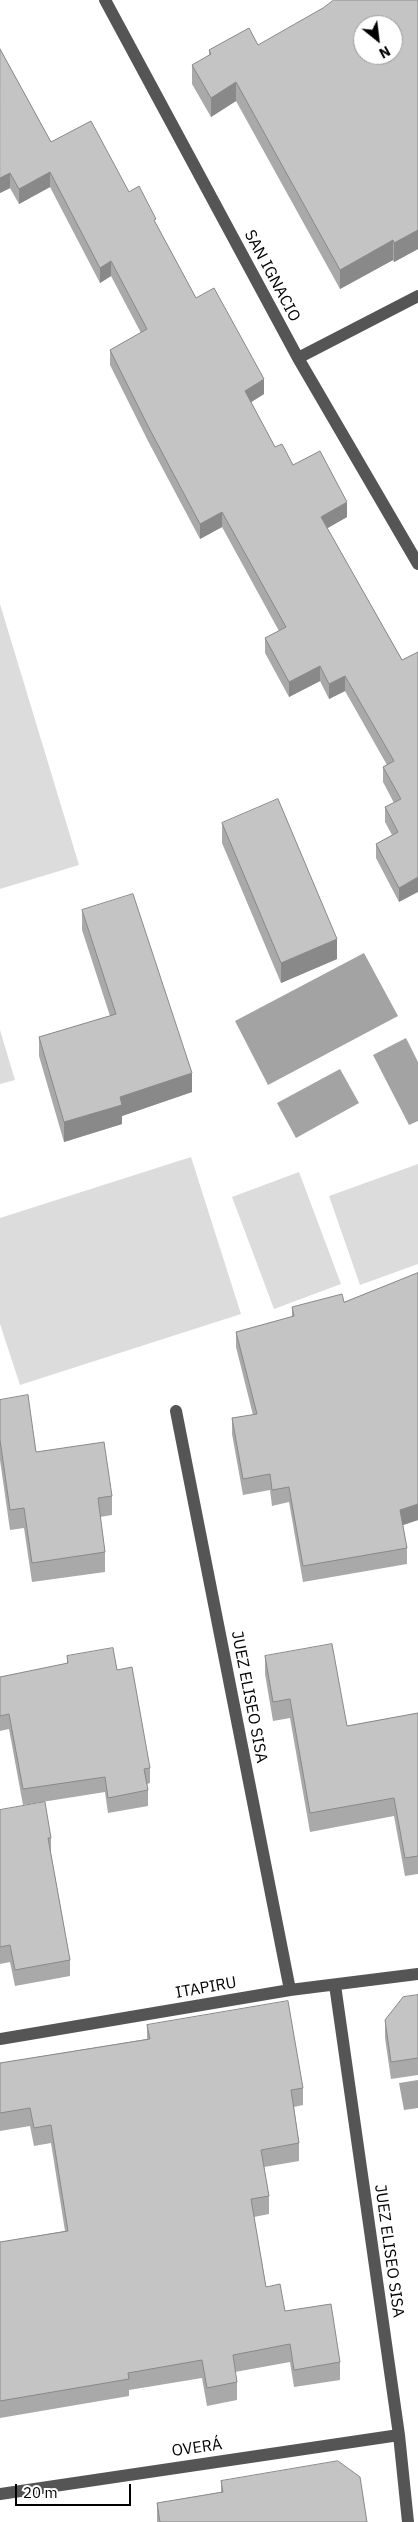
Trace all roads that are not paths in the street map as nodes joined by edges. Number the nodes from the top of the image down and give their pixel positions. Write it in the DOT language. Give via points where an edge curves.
graph roads {
  1 [pos="105,0"];
  2 [pos="418,296"];
  3 [pos="298,358"];
  4 [pos="418,564"];
  5 [pos="176,1411"];
  6 [pos="418,1974"];
  7 [pos="335,1985"];
  8 [pos="290,1990"];
  9 [pos="0,2039"];
  10 [pos="399,2435"];
  11 [pos="0,2494"];
  12 [pos="408,2522"];
  1 -- 3 [label="street, SAN IGNACIO"];
  2 -- 3 [label="street"];
  3 -- 4 [label="street, SAN IGNACIO"];
  5 -- 8 [label="street, JUEZ ELISEO SISA"];
  6 -- 7 [label="street, ITAPIRU"];
  7 -- 8 [label="street, ITAPIRU"];
  7 -- 10 [label="street, JUEZ ELISEO SISA"];
  8 -- 9 [label="street, ITAPIRU"];
  10 -- 11 [label="street, OVERÁ"];
  10 -- 12 [label="street, JUEZ ELISEO SISA"];
}
